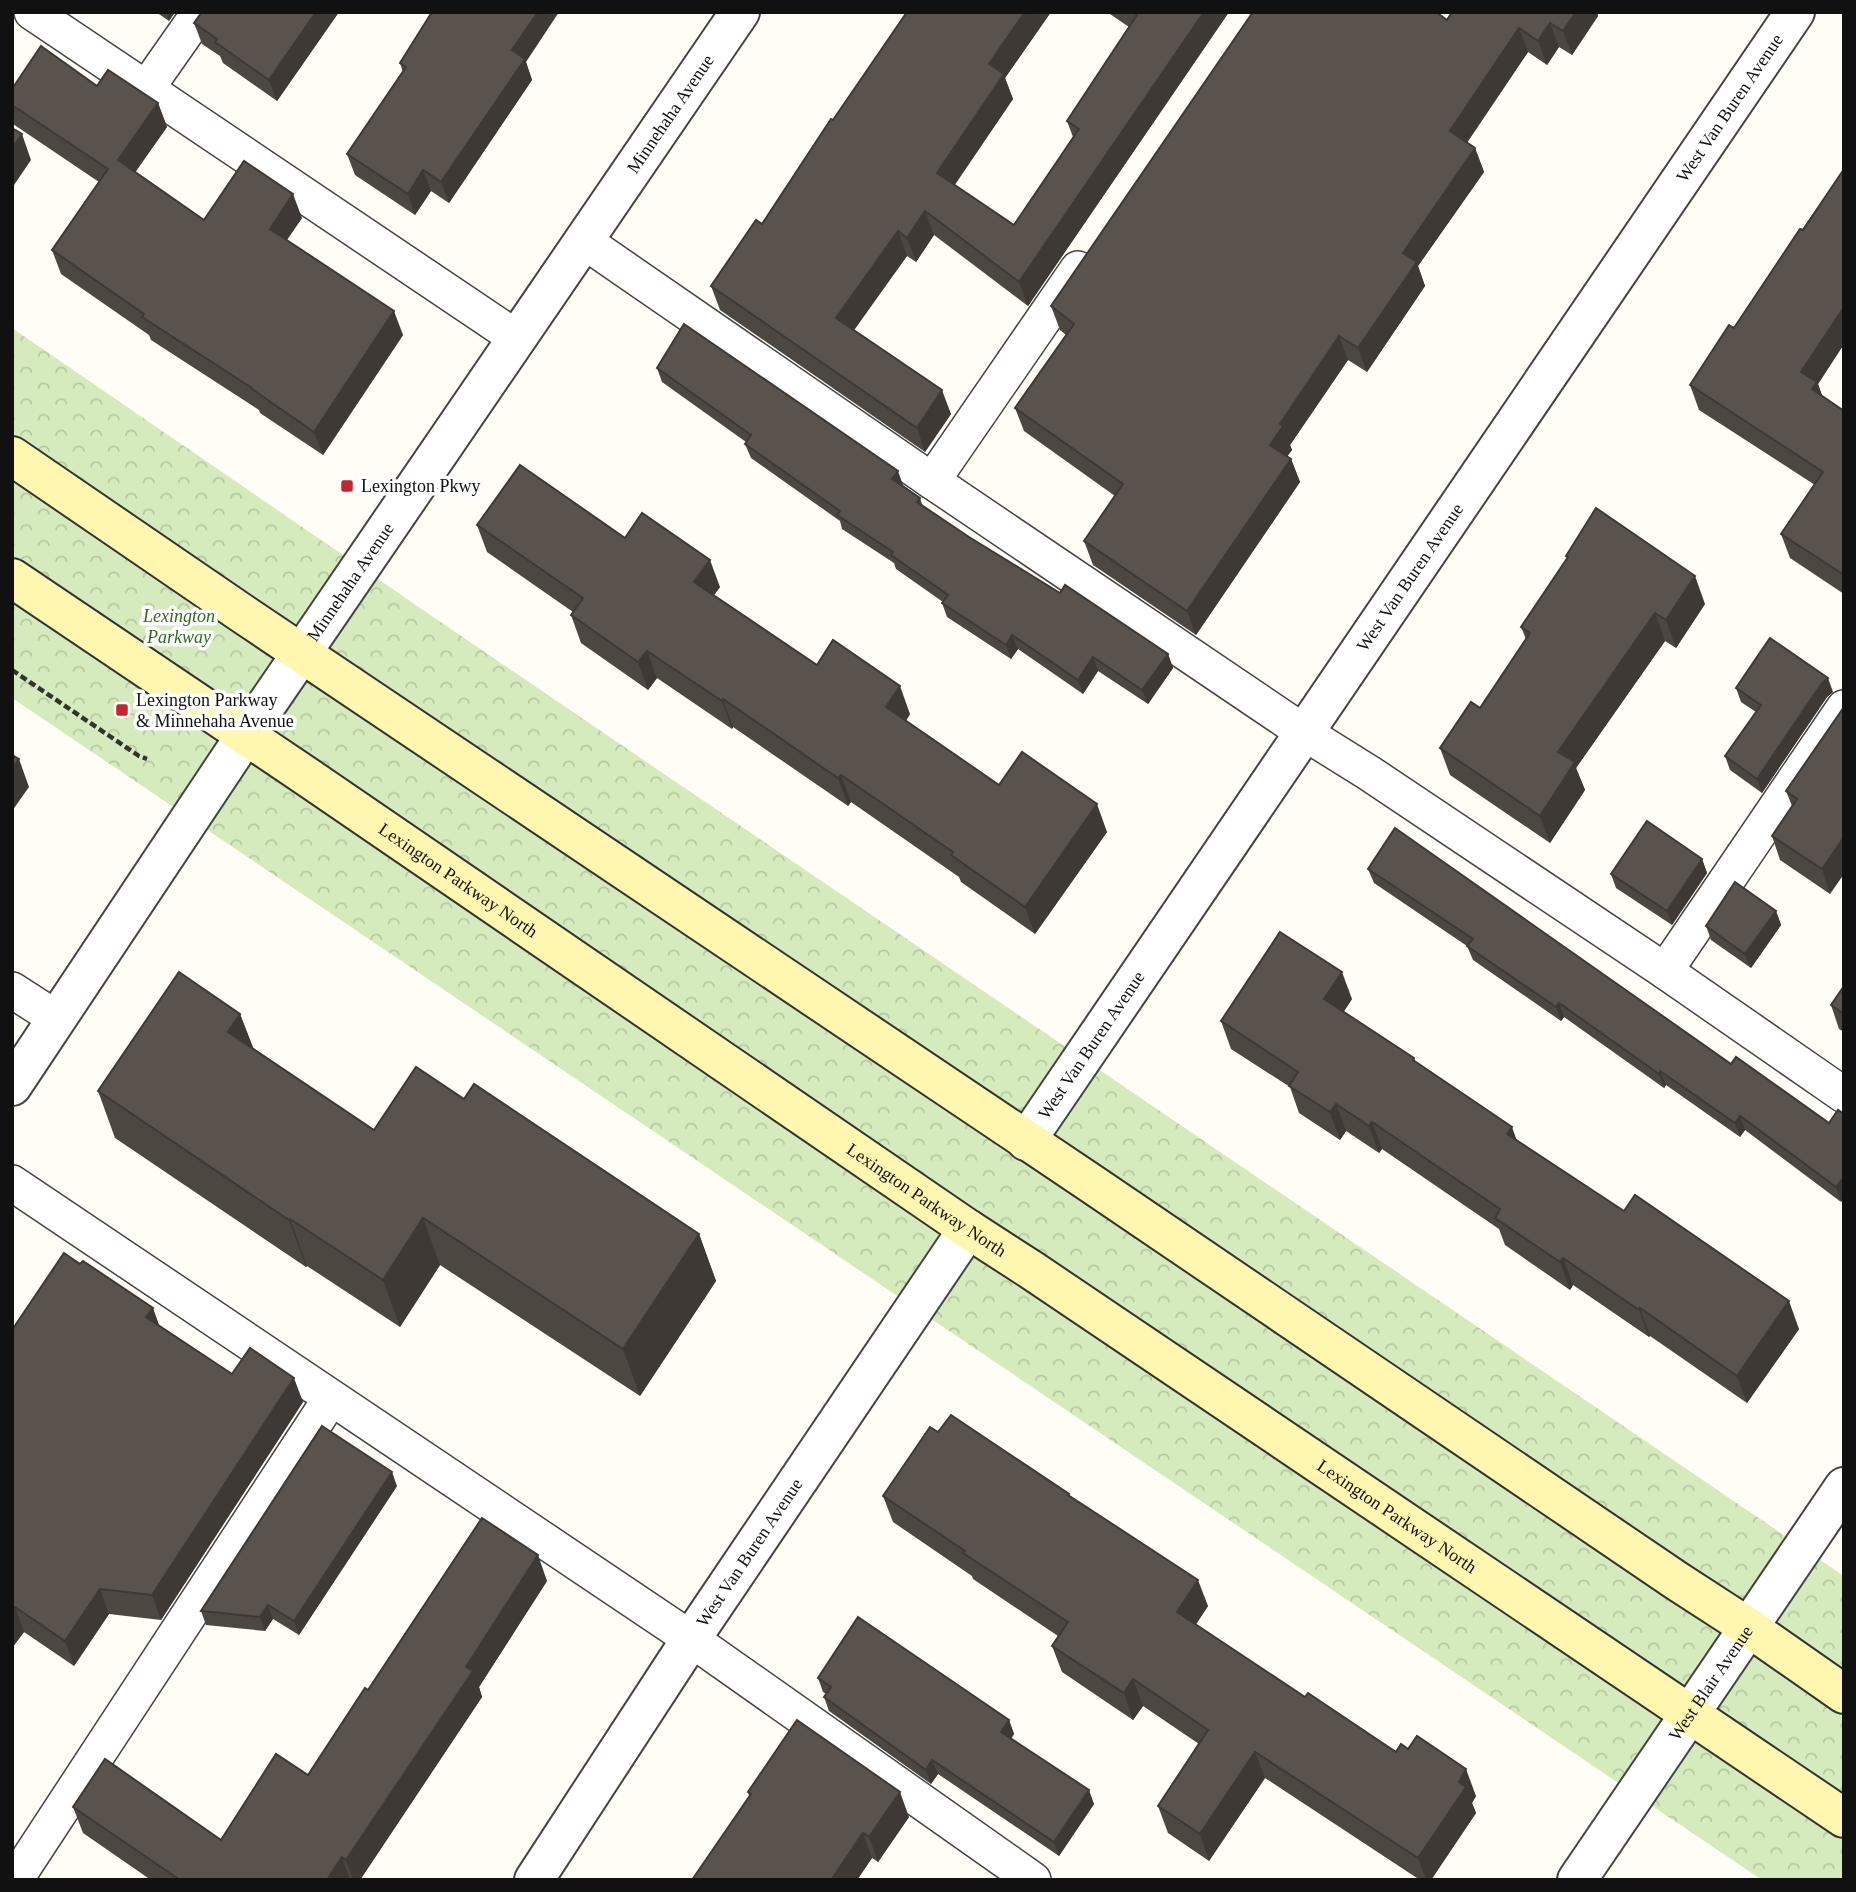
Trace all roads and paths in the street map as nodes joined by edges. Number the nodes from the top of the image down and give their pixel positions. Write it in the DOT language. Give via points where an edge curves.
graph roads {
  1 [pos="32,12"];
  2 [pos="200,12"];
  3 [pos="740,12"];
  4 [pos="1795,12"];
  5 [pos="146,89"];
  6 [pos="584,241"];
  7 [pos="1097,241"];
  8 [pos="518,339"];
  9 [pos="12,456"];
  10 [pos="932,481"];
  11 [pos="12,578"];
  12 [pos="302,654"];
  13 [pos="12,670"];
  14 [pos="1844,708"];
  15 [pos="1305,733"];
  16 [pos="246,736"];
  17 [pos="147,759"];
  18 [pos="1665,971"];
  19 [pos="12,990"];
  20 [pos="57,1019"];
  21 [pos="12,1086"];
  22 [pos="1844,1095"];
  23 [pos="1026,1141"];
  24 [pos="12,1183"];
  25 [pos="968,1229"];
  26 [pos="331,1398"];
  27 [pos="1844,1487"];
  28 [pos="1748,1627"];
  29 [pos="691,1639"];
  30 [pos="1844,1694"];
  31 [pos="1689,1714"];
  32 [pos="1844,1818"];
  33 [pos="15,1880"];
  34 [pos="534,1880"];
  35 [pos="1033,1880"];
  36 [pos="1577,1880"];
  1 -- 5 [label="lane"];
  2 -- 5 [label="lane"];
  3 -- 6 [label="street, Minnehaha Avenue"];
  4 -- 15 [label="street, West Van Buren Avenue"];
  5 -- 8 [label="lane"];
  6 -- 8 [label="street, Minnehaha Avenue"];
  6 -- 10 [label="lane"];
  7 -- 10 [label="lane"];
  8 -- 12 [label="street, Minnehaha Avenue"];
  9 -- 12 [label="main road"];
  10 -- 15 [label="lane"];
  11 -- 16 [label="main road, Lexington Parkway North"];
  12 -- 16 [label="street, Minnehaha Avenue"];
  12 -- 23 [label="main road"];
  13 -- 17 [label="path"];
  14 -- 18 [label="lane"];
  15 -- 18 [label="lane"];
  15 -- 23 [label="street, West Van Buren Avenue"];
  16 -- 20 [label="street, Minnehaha Avenue"];
  16 -- 25 [label="main road, Lexington Parkway North"];
  18 -- 22 [label="lane"];
  19 -- 20 [label="lane"];
  20 -- 21 [label="street, Minnehaha Avenue"];
  23 -- 28 [label="main road"];
  24 -- 26 [label="lane"];
  25 -- 29 [label="street, West Van Buren Avenue"];
  25 -- 31 [label="main road, Lexington Parkway North"];
  26 -- 29 [label="lane"];
  26 -- 33 [label="lane"];
  27 -- 28 [label="street, West Blair Avenue"];
  28 -- 30 [label="main road"];
  28 -- 31 [label="street, West Blair Avenue"];
  29 -- 34 [label="street, West Van Buren Avenue"];
  29 -- 35 [label="lane"];
  31 -- 32 [label="main road, Lexington Parkway North"];
  31 -- 36 [label="street, West Blair Avenue"];
}
